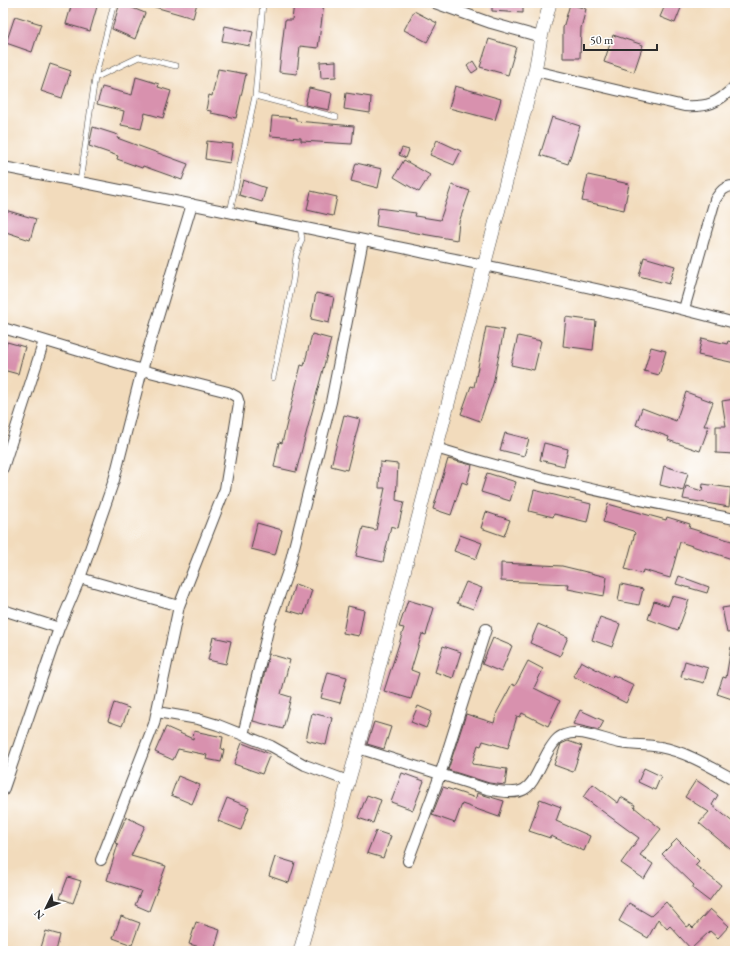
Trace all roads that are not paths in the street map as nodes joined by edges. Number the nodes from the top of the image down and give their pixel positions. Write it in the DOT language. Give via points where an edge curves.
graph roads {
  1 [pos="114,3"];
  2 [pos="263,3"];
  3 [pos="435,3"];
  4 [pos="550,3"];
  5 [pos="541,37"];
  6 [pos="176,66"];
  7 [pos="535,71"];
  8 [pos="95,78"];
  9 [pos="735,86"];
  10 [pos="255,96"];
  11 [pos="336,116"];
  12 [pos="3,167"];
  13 [pos="80,182"];
  14 [pos="735,186"];
  15 [pos="192,204"];
  16 [pos="230,212"];
  17 [pos="300,227"];
  18 [pos="363,240"];
  19 [pos="484,265"];
  20 [pos="684,309"];
  21 [pos="735,323"];
  22 [pos="3,328"];
  23 [pos="44,341"];
  24 [pos="142,370"];
  25 [pos="273,378"];
  26 [pos="436,448"];
  27 [pos="3,468"];
  28 [pos="735,519"];
  29 [pos="80,578"];
  30 [pos="179,606"];
  31 [pos="3,610"];
  32 [pos="59,628"];
  33 [pos="486,629"];
  34 [pos="157,712"];
  35 [pos="243,735"];
  36 [pos="358,748"];
  37 [pos="440,775"];
  38 [pos="735,780"];
  39 [pos="348,781"];
  40 [pos="3,790"];
  41 [pos="101,860"];
  42 [pos="408,861"];
  43 [pos="300,951"];
  1 -- 8 [label="lane"];
  2 -- 10 [label="lane"];
  3 -- 5 [label="street"];
  4 -- 5 [label="street"];
  5 -- 7 [label="street"];
  6 -- 8 [label="lane" via="139,57"];
  7 -- 9 [label="street" via="684,106 702,107 716,102"];
  7 -- 19 [label="street"];
  8 -- 13 [label="lane"];
  10 -- 11 [label="lane"];
  10 -- 16 [label="lane"];
  12 -- 13 [label="street"];
  13 -- 15 [label="street"];
  14 -- 20 [label="street" via="724,189 715,200"];
  15 -- 16 [label="street"];
  15 -- 24 [label="street"];
  16 -- 17 [label="street"];
  17 -- 18 [label="street"];
  17 -- 25 [label="lane" via="302,239 296,256"];
  18 -- 19 [label="street"];
  18 -- 35 [label="street" via="326,424 288,571 270,622"];
  19 -- 20 [label="street"];
  19 -- 26 [label="street"];
  20 -- 21 [label="street"];
  22 -- 23 [label="street"];
  23 -- 24 [label="street"];
  23 -- 27 [label="street"];
  24 -- 29 [label="street" via="114,480"];
  24 -- 30 [label="street" via="228,392 237,397 239,403 225,489"];
  26 -- 28 [label="street" via="560,482"];
  26 -- 36 [label="street"];
  29 -- 30 [label="street"];
  29 -- 32 [label="street"];
  30 -- 34 [label="street"];
  31 -- 32 [label="street"];
  32 -- 40 [label="street"];
  33 -- 37 [label="street"];
  34 -- 35 [label="street" via="198,719"];
  34 -- 41 [label="street"];
  35 -- 39 [label="street" via="271,746 305,765"];
  36 -- 37 [label="street"];
  36 -- 39 [label="street"];
  37 -- 38 [label="street" via="487,789 519,793 528,787 554,743 562,735 579,732 621,743 645,744 678,752"];
  37 -- 42 [label="street"];
  39 -- 43 [label="street"];
}
